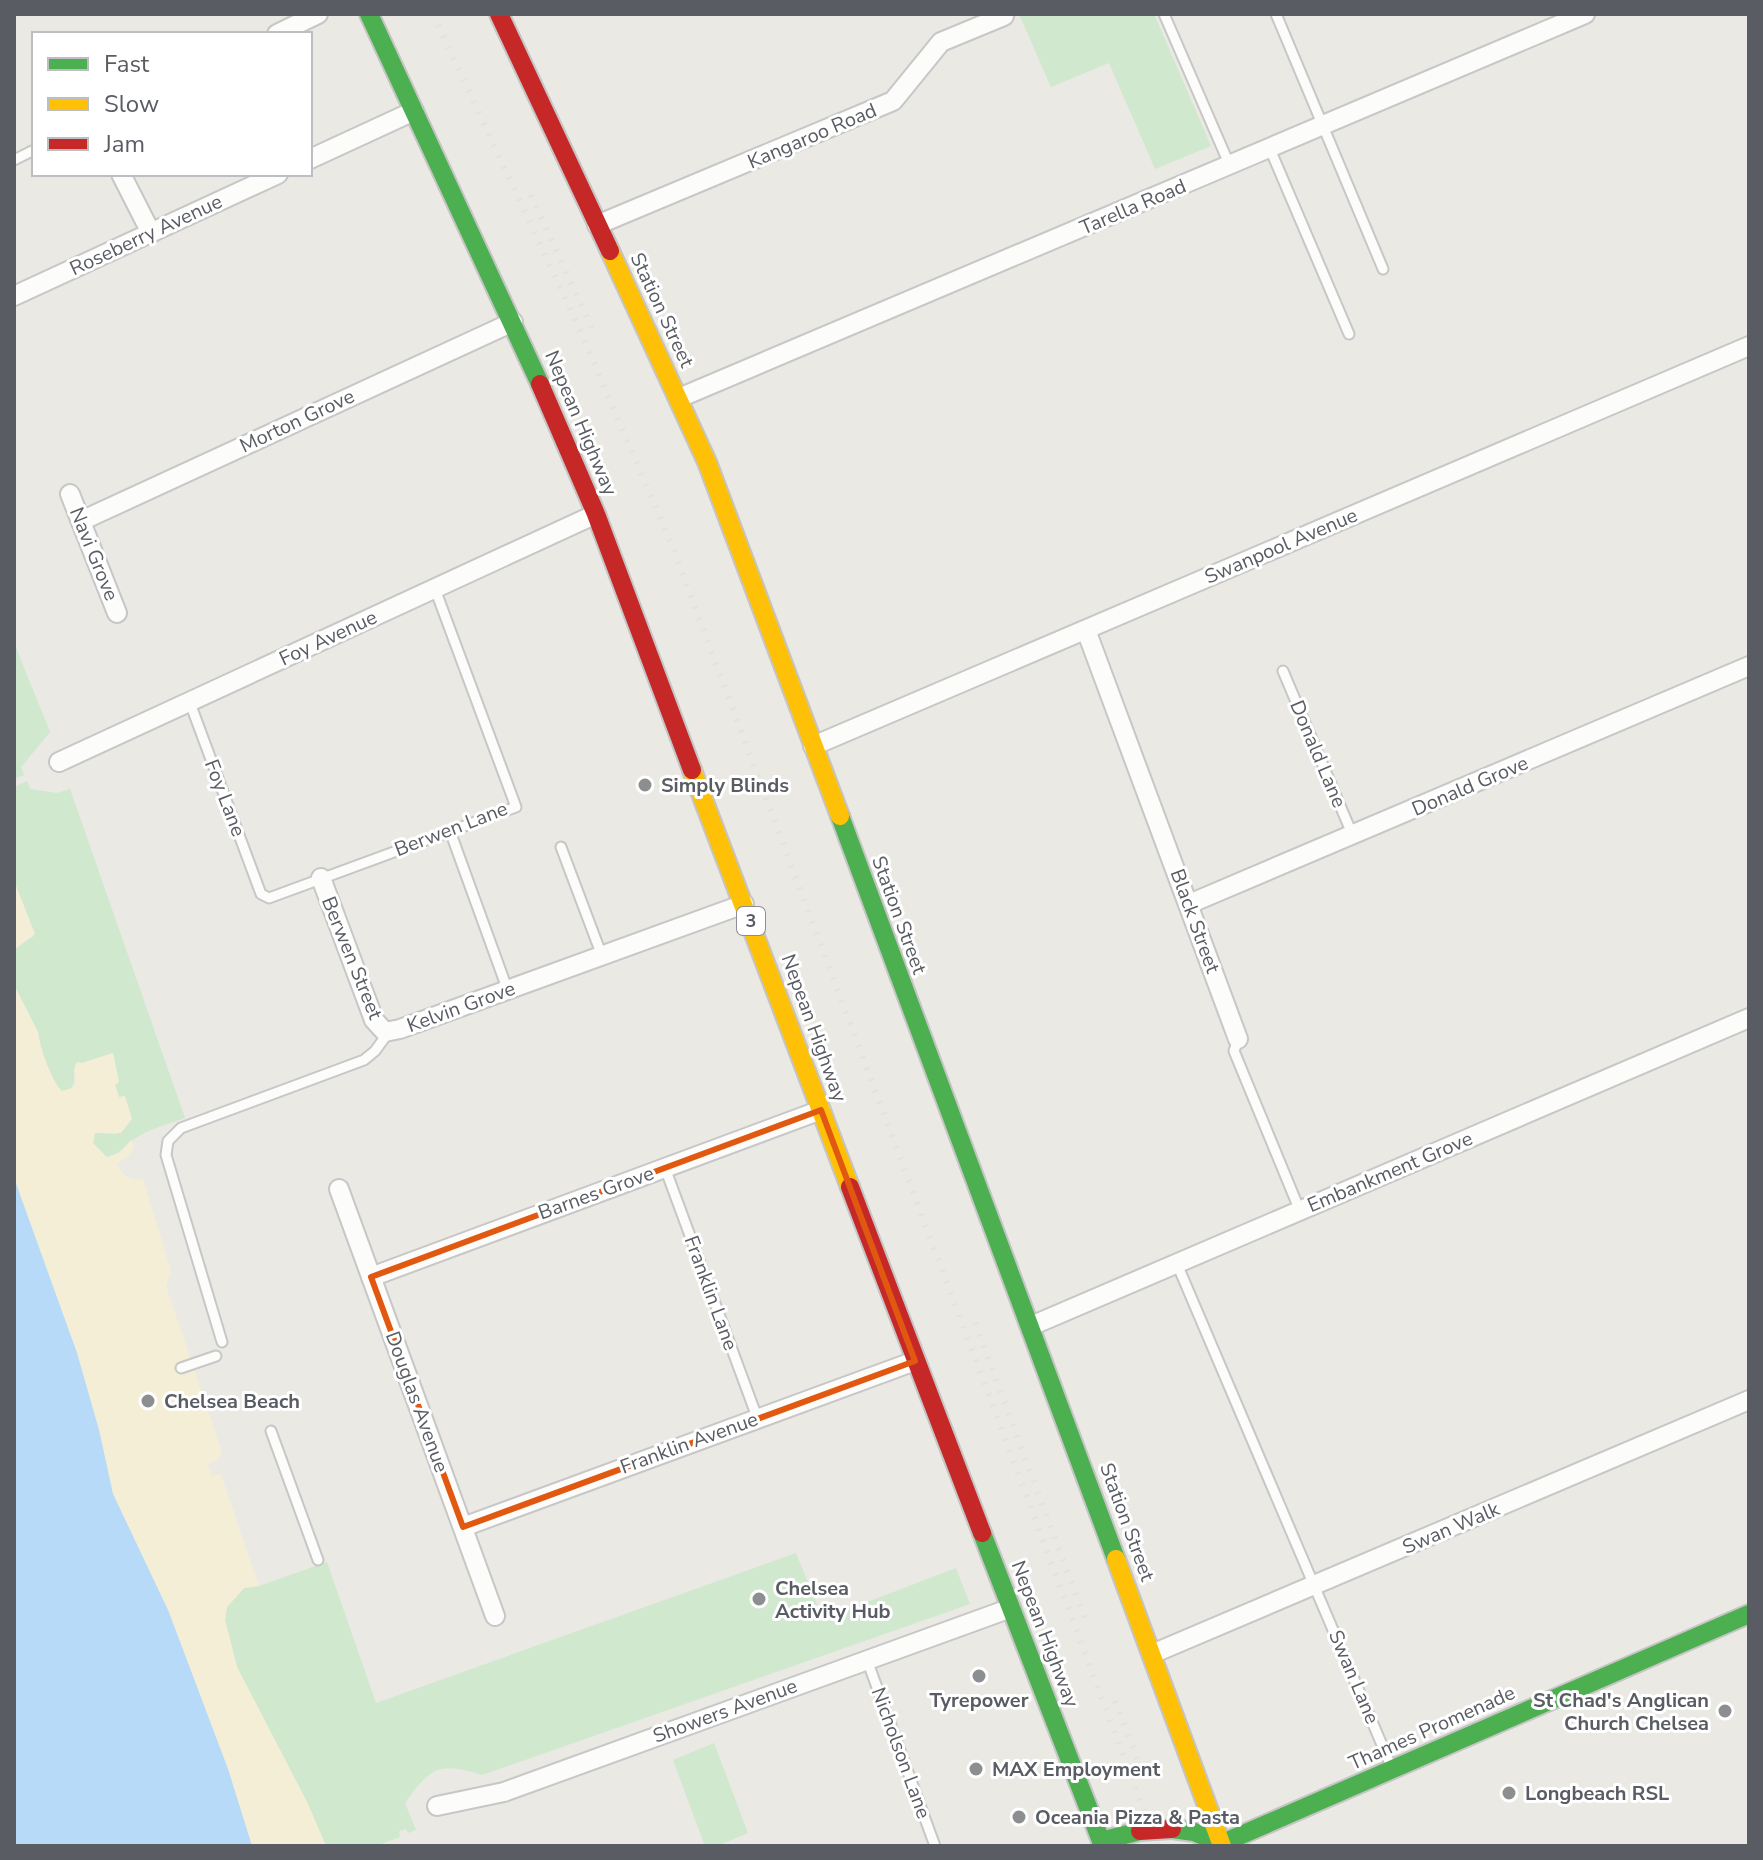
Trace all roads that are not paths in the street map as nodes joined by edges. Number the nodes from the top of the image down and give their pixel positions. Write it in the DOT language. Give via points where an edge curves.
graph roads {
  1 [pos="318,14"];
  2 [pos="369,14"];
  3 [pos="499,14"];
  4 [pos="1164,14"];
  5 [pos="1276,14"];
  6 [pos="1585,14"];
  7 [pos="1004,16"];
  8 [pos="281,32"];
  9 [pos="414,111"];
  10 [pos="1323,126"];
  11 [pos="1270,149"];
  12 [pos="32,151"];
  13 [pos="312,158"];
  14 [pos="14,160"];
  15 [pos="1230,166"];
  16 [pos="122,176"];
  17 [pos="274,176"];
  18 [pos="597,225"];
  19 [pos="151,233"];
  20 [pos="1383,269"];
  21 [pos="14,296"];
  22 [pos="513,322"];
  23 [pos="1349,334"];
  24 [pos="1749,346"];
  25 [pos="679,398"];
  26 [pos="70,494"];
  27 [pos="596,514"];
  28 [pos="81,521"];
  29 [pos="435,589"];
  30 [pos="117,613"];
  31 [pos="1086,630"];
  32 [pos="1749,666"];
  33 [pos="1283,671"];
  34 [pos="190,703"];
  35 [pos="813,746"];
  36 [pos="59,762"];
  37 [pos="450,831"];
  38 [pos="1353,836"];
  39 [pos="561,847"];
  40 [pos="321,878"];
  41 [pos="261,894"];
  42 [pos="744,904"];
  43 [pos="1189,904"];
  44 [pos="602,956"];
  45 [pos="508,991"];
  46 [pos="1749,1018"];
  47 [pos="389,1032"];
  48 [pos="1238,1039"];
  49 [pos="821,1110"];
  50 [pos="665,1168"];
  51 [pos="339,1189"];
  52 [pos="1300,1211"];
  53 [pos="1177,1264"];
  54 [pos="371,1277"];
  55 [pos="1031,1326"];
  56 [pos="222,1342"];
  57 [pos="216,1356"];
  58 [pos="915,1361"];
  59 [pos="181,1368"];
  60 [pos="1749,1400"];
  61 [pos="757,1417"];
  62 [pos="271,1431"];
  63 [pos="463,1527"];
  64 [pos="318,1560"];
  65 [pos="1315,1585"];
  66 [pos="1011,1608"];
  67 [pos="1749,1614"];
  68 [pos="495,1616"];
  69 [pos="1152,1654"];
  70 [pos="867,1660"];
  71 [pos="1393,1769"];
  72 [pos="437,1806"];
  73 [pos="1100,1845"];
  74 [pos="1220,1845"];
  75 [pos="935,1846"];
  1 -- 8 [label="street"];
  2 -- 9 [label="main road, Nepean Highway / 3"];
  3 -- 18 [label="main road, Station Street"];
  4 -- 15 [label="lane"];
  5 -- 10 [label="lane"];
  6 -- 10 [label="street, Tarella Road"];
  7 -- 18 [label="street, Kangaroo Road" via="941,42 893,101"];
  9 -- 13 [label="street"];
  9 -- 22 [label="main road, Nepean Highway / 3"];
  10 -- 11 [label="street, Tarella Road"];
  10 -- 20 [label="lane"];
  11 -- 15 [label="street, Tarella Road"];
  11 -- 23 [label="lane"];
  12 -- 14 [label="lane"];
  15 -- 25 [label="street, Tarella Road"];
  16 -- 19 [label="street"];
  17 -- 19 [label="street, Roseberry Avenue"];
  18 -- 25 [label="main road, Station Street"];
  19 -- 21 [label="street, Roseberry Avenue"];
  22 -- 27 [label="main road, Nepean Highway / 3"];
  22 -- 28 [label="street, Morton Grove"];
  24 -- 31 [label="street, Swanpool Avenue"];
  25 -- 35 [label="main road, Station Street"];
  26 -- 28 [label="street, Navi Grove"];
  27 -- 29 [label="street, Foy Avenue"];
  27 -- 42 [label="main road, Nepean Highway / 3"];
  28 -- 30 [label="street, Navi Grove"];
  29 -- 34 [label="street, Foy Avenue"];
  29 -- 37 [label="lane, Berwen Lane" via="516,807"];
  31 -- 35 [label="street, Swanpool Avenue"];
  31 -- 43 [label="street, Black Street"];
  32 -- 38 [label="street, Donald Grove"];
  33 -- 38 [label="lane, Donald Lane"];
  34 -- 36 [label="street, Foy Avenue"];
  34 -- 41 [label="lane, Foy Lane"];
  35 -- 55 [label="main road, Station Street"];
  37 -- 40 [label="lane, Berwen Lane"];
  37 -- 45 [label="lane"];
  38 -- 43 [label="street, Donald Grove"];
  39 -- 44 [label="lane"];
  40 -- 41 [label="lane, Berwen Lane" via="269,898"];
  40 -- 47 [label="street, Berwen Street" via="374,1020"];
  42 -- 44 [label="street, Kelvin Grove"];
  42 -- 49 [label="main road, Nepean Highway / 3"];
  43 -- 48 [label="street, Black Street"];
  44 -- 45 [label="street, Kelvin Grove"];
  45 -- 47 [label="street, Kelvin Grove"];
  46 -- 52 [label="street, Embankment Grove"];
  47 -- 56 [label="lane, Kelvin Grove" via="364,1060 171,1136 166,1155"];
  48 -- 52 [label="lane, Black Street" via="1234,1051"];
  49 -- 50 [label="street, Barnes Grove"];
  49 -- 58 [label="main road, Nepean Highway / 3"];
  50 -- 54 [label="street, Barnes Grove"];
  50 -- 61 [label="lane, Franklin Lane"];
  51 -- 54 [label="street, Douglas Avenue"];
  52 -- 53 [label="street, Embankment Grove"];
  53 -- 55 [label="street, Embankment Grove"];
  53 -- 65 [label="lane, Swan Lane"];
  54 -- 63 [label="street, Douglas Avenue"];
  55 -- 69 [label="main road, Station Street"];
  57 -- 59 [label="lane"];
  58 -- 61 [label="street, Franklin Avenue"];
  58 -- 66 [label="main road, Nepean Highway / 3"];
  60 -- 65 [label="street, Swan Walk"];
  61 -- 63 [label="street, Franklin Avenue"];
  62 -- 64 [label="lane"];
  63 -- 68 [label="street, Douglas Avenue"];
  65 -- 69 [label="street, Swan Walk"];
  65 -- 71 [label="lane, Swan Lane"];
  66 -- 70 [label="street, Showers Avenue"];
  66 -- 73 [label="main road, Nepean Highway / 3"];
  67 -- 71 [label="main road, Thames Promenade"];
  69 -- 74 [label="main road, Station Street"];
  70 -- 72 [label="street, Showers Avenue" via="504,1792"];
  70 -- 75 [label="lane, Nicholson Lane"];
  71 -- 74 [label="main road, Thames Promenade"];
  73 -- 74 [label="main road, bridge" via="1140,1831 1172,1829 1194,1832"];
}
